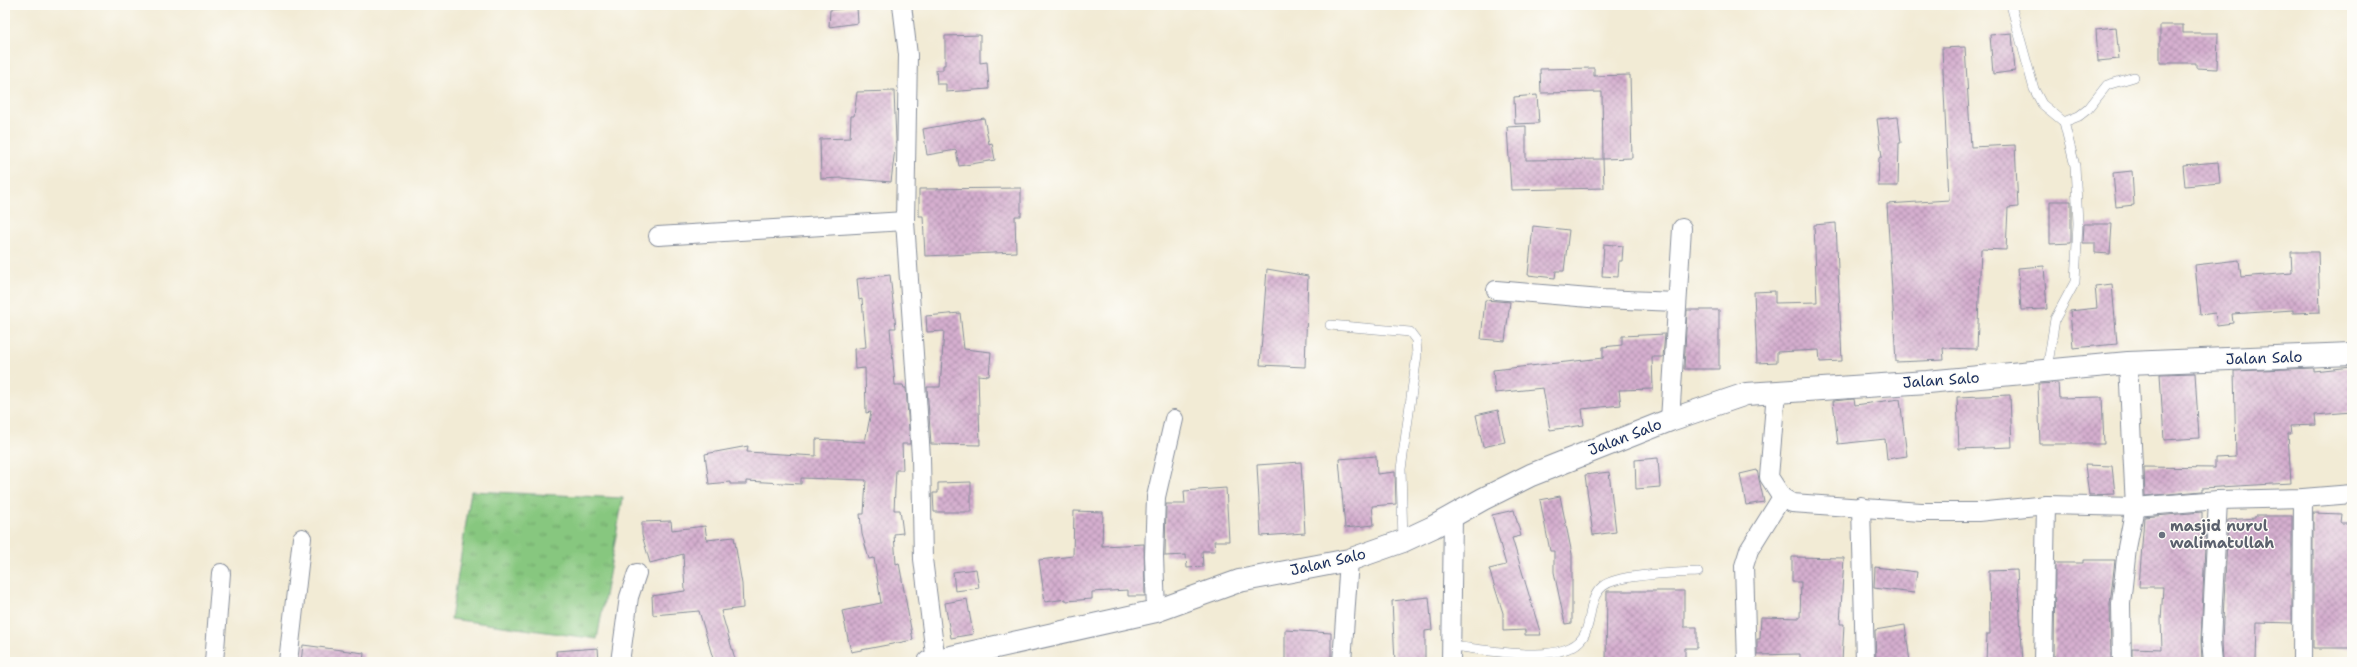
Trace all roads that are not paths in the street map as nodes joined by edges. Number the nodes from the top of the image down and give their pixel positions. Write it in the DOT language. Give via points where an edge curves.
graph roads {
  1 [pos="902,5"];
  2 [pos="2011,5"];
  3 [pos="2134,77"];
  4 [pos="2064,122"];
  5 [pos="905,221"];
  6 [pos="1682,228"];
  7 [pos="658,236"];
  8 [pos="1496,290"];
  9 [pos="1677,302"];
  10 [pos="1330,325"];
  11 [pos="2352,354"];
  12 [pos="2128,363"];
  13 [pos="2046,372"];
  14 [pos="1776,392"];
  15 [pos="1174,419"];
  16 [pos="1670,420"];
  17 [pos="2352,494"];
  18 [pos="1782,497"];
  19 [pos="2303,498"];
  20 [pos="2218,500"];
  21 [pos="2046,505"];
  22 [pos="1861,506"];
  23 [pos="2135,507"];
  24 [pos="1453,516"];
  25 [pos="302,538"];
  26 [pos="1403,541"];
  27 [pos="1349,560"];
  28 [pos="1698,572"];
  29 [pos="222,573"];
  30 [pos="637,573"];
  31 [pos="1156,611"];
  32 [pos="1451,654"];
  33 [pos="934,661"];
  34 [pos="214,662"];
  35 [pos="288,662"];
  36 [pos="620,662"];
  37 [pos="1342,662"];
  38 [pos="1747,662"];
  39 [pos="1865,662"];
  40 [pos="2043,662"];
  41 [pos="2122,662"];
  42 [pos="2213,662"];
  43 [pos="2302,662"];
  1 -- 5 [label="street" via="908,55"];
  2 -- 4 [label="lane" via="2034,89 2042,104"];
  3 -- 4 [label="lane" via="2107,85 2088,109"];
  4 -- 13 [label="lane" via="2075,166 2078,223 2075,282 2055,319"];
  5 -- 7 [label="street"];
  5 -- 33 [label="street" via="921,449 923,559"];
  6 -- 9 [label="street"];
  8 -- 9 [label="street" via="1601,299"];
  9 -- 16 [label="street"];
  10 -- 26 [label="lane" via="1410,332 1416,340 1417,355 1401,470"];
  11 -- 12 [label="street, Jalan Salo"];
  12 -- 13 [label="street, Jalan Salo"];
  12 -- 23 [label="street"];
  13 -- 14 [label="street, Jalan Salo"];
  14 -- 16 [label="street, Jalan Salo" via="1746,394"];
  14 -- 18 [label="street" via="1769,477"];
  15 -- 31 [label="street" via="1156,498"];
  16 -- 24 [label="street, Jalan Salo" via="1531,475"];
  17 -- 19 [label="street"];
  18 -- 22 [label="street" via="1792,503"];
  18 -- 38 [label="street" via="1749,550 1744,566"];
  19 -- 20 [label="street"];
  19 -- 43 [label="street"];
  20 -- 23 [label="street"];
  20 -- 42 [label="street" via="2211,641"];
  21 -- 22 [label="street" via="1978,512 1921,512"];
  21 -- 23 [label="street"];
  21 -- 40 [label="street"];
  22 -- 39 [label="street"];
  23 -- 41 [label="street" via="2127,548 2121,604"];
  24 -- 26 [label="street, Jalan Salo"];
  24 -- 32 [label="street"];
  25 -- 35 [label="street"];
  26 -- 27 [label="street, Jalan Salo"];
  27 -- 31 [label="street, Jalan Salo" via="1239,581"];
  27 -- 37 [label="street"];
  28 -- 32 [label="lane" via="1652,575 1610,582 1601,587 1591,604 1583,636 1568,649 1532,655"];
  29 -- 34 [label="street"];
  30 -- 36 [label="street" via="629,597"];
  31 -- 33 [label="street, Jalan Salo"];
}
